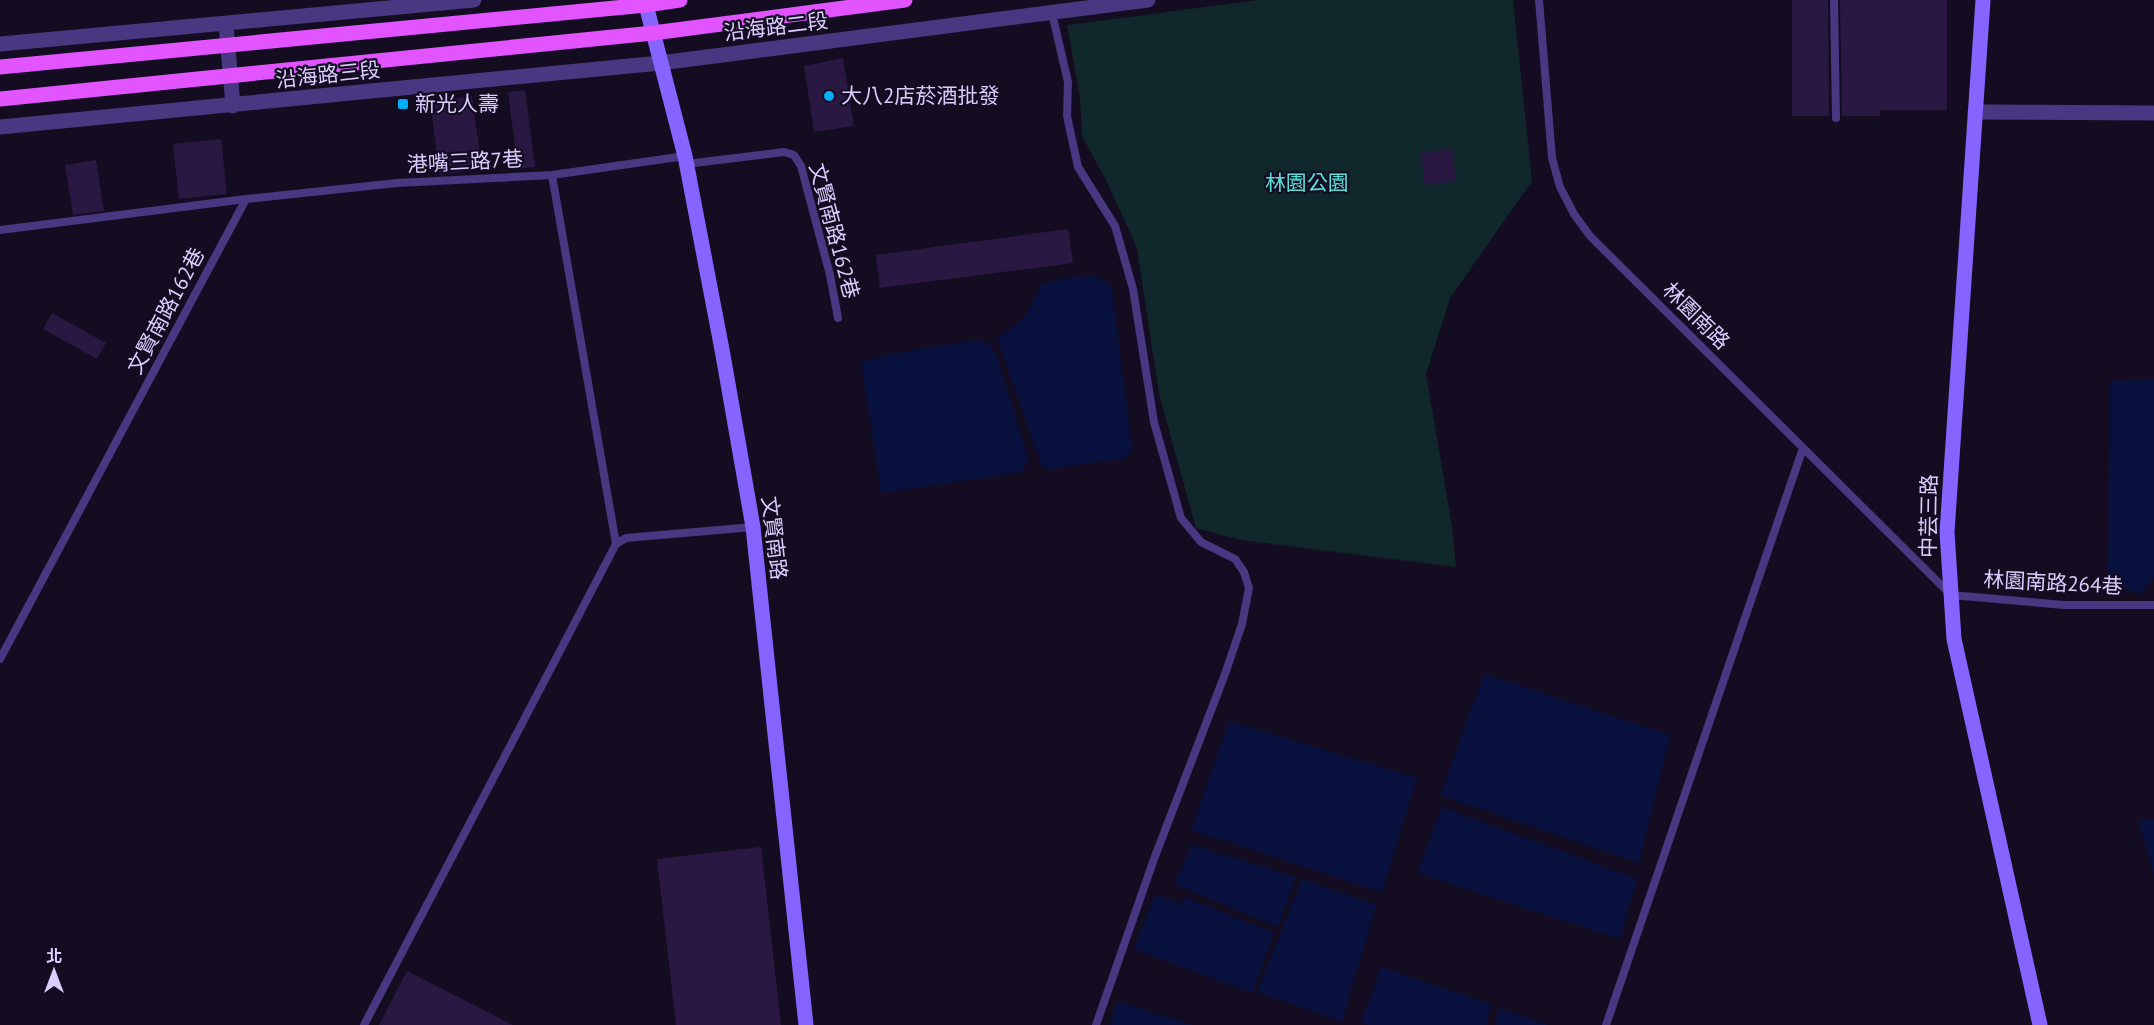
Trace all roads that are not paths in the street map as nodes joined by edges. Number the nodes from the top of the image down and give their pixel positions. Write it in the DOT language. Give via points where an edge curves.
graph roads {
  1 [pos="474,0"];
  2 [pos="680,0"];
  3 [pos="904,0"];
  4 [pos="1148,0"];
  5 [pos="1539,0"];
  6 [pos="1834,0"];
  7 [pos="1983,0"];
  8 [pos="646,2"];
  9 [pos="1050,7"];
  10 [pos="226,24"];
  11 [pos="653,33"];
  12 [pos="0,44"];
  13 [pos="228,45"];
  14 [pos="660,63"];
  15 [pos="0,67"];
  16 [pos="230,75"];
  17 [pos="0,99"];
  18 [pos="232,106"];
  19 [pos="1975,112"];
  20 [pos="2154,113"];
  21 [pos="1836,118"];
  22 [pos="0,128"];
  23 [pos="685,160"];
  24 [pos="552,175"];
  25 [pos="246,199"];
  26 [pos="0,230"];
  27 [pos="838,318"];
  28 [pos="1803,448"];
  29 [pos="753,527"];
  30 [pos="616,544"];
  31 [pos="1951,595"];
  32 [pos="2154,605"];
  33 [pos="0,659"];
  34 [pos="364,1025"];
  35 [pos="806,1025"];
  36 [pos="1096,1025"];
  37 [pos="1606,1025"];
  38 [pos="2040,1025"];
  1 -- 10 [label="street"];
  2 -- 8 [label="main road"];
  3 -- 11 [label="main road, 沿海路二段"];
  4 -- 9 [label="street, 沿海路二段"];
  5 -- 28 [label="lane, 林園南路" via="1552,158 1560,187 1574,214 1590,236"];
  6 -- 21 [label="lane"];
  7 -- 19 [label="street, 中芸三路"];
  8 -- 11 [label="street, 文賢南路"];
  8 -- 13 [label="main road, 沿海路三段"];
  9 -- 14 [label="street, 沿海路二段"];
  9 -- 36 [label="lane" via="1068,82 1067,116 1078,167 1115,226 1133,289 1154,422 1181,518 1201,542 1235,559 1249,588 1225,674"];
  10 -- 12 [label="street"];
  10 -- 13 [label="street"];
  11 -- 14 [label="street, 文賢南路"];
  11 -- 16 [label="main road, 沿海路三段"];
  13 -- 15 [label="main road, 沿海路三段"];
  13 -- 16 [label="street"];
  14 -- 18 [label="street, 沿海路三段"];
  14 -- 23 [label="street, 文賢南路"];
  16 -- 17 [label="main road, 沿海路三段"];
  16 -- 18 [label="street"];
  18 -- 22 [label="street, 沿海路三段"];
  19 -- 20 [label="street"];
  19 -- 31 [label="street, 中芸三路" via="1947,532"];
  23 -- 24 [label="lane, 港嘴三路7巷"];
  23 -- 27 [label="lane, 文賢南路162巷" via="784,152 794,155 801,166"];
  23 -- 29 [label="street, 文賢南路"];
  24 -- 25 [label="lane, 港嘴三路7巷" via="397,183"];
  24 -- 30 [label="lane"];
  25 -- 26 [label="lane"];
  25 -- 33 [label="lane, 文賢南路162巷"];
  28 -- 31 [label="lane, 林園南路"];
  28 -- 37 [label="lane"];
  29 -- 30 [label="lane" via="626,538"];
  29 -- 35 [label="street, 文賢南路"];
  30 -- 34 [label="lane"];
  31 -- 32 [label="lane, 林園南路264巷" via="2064,605"];
  31 -- 38 [label="street, 中芸三路" via="1960,668"];
}
